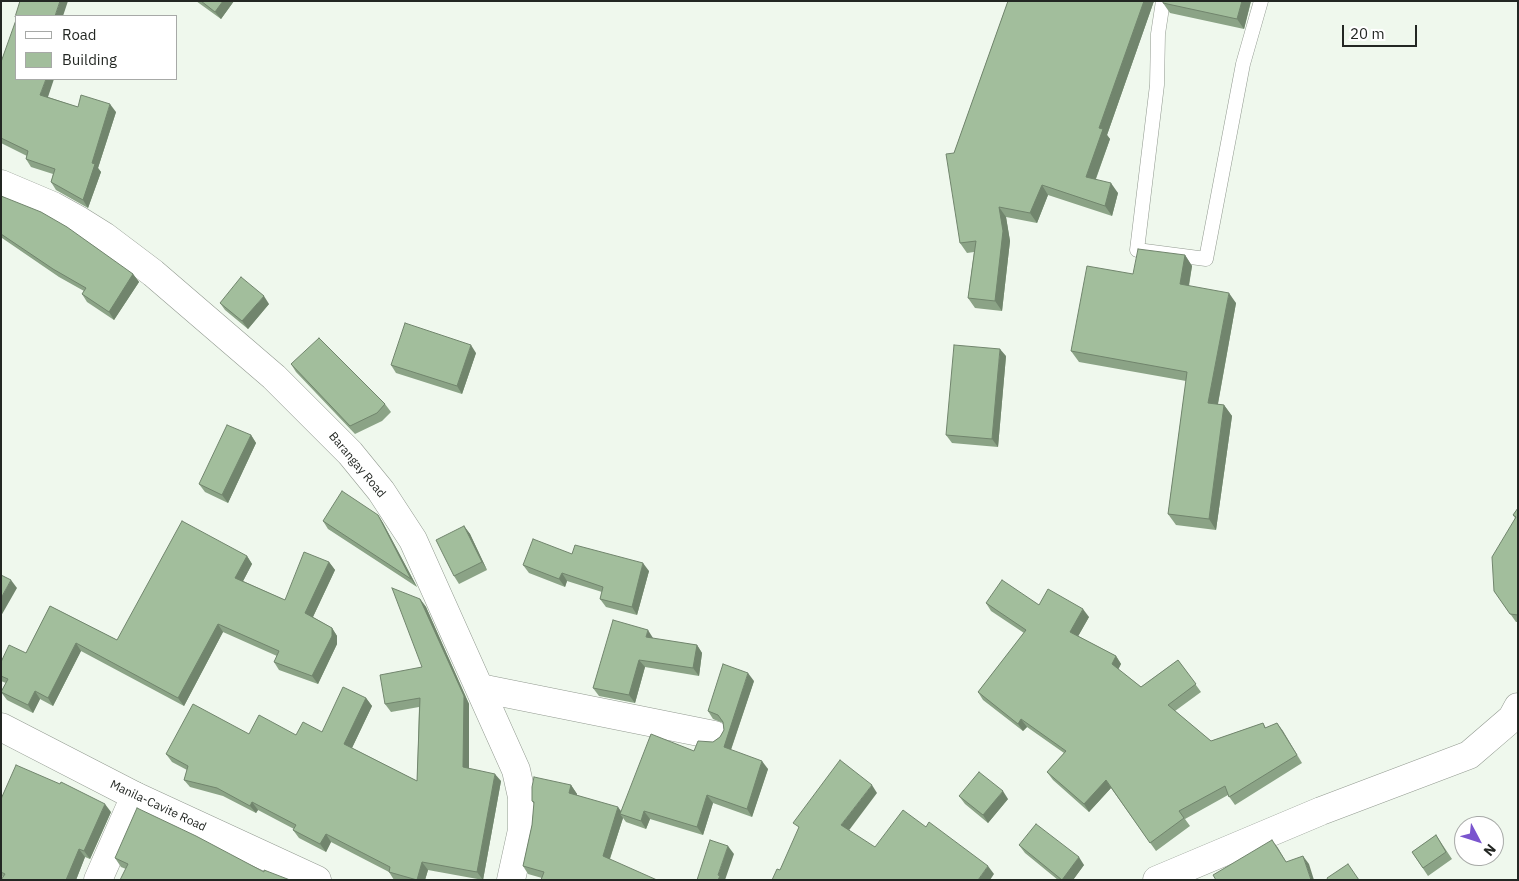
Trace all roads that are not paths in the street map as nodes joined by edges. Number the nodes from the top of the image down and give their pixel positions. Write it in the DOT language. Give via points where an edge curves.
graph roads {
  1 [pos="1163,1"];
  2 [pos="1261,1"];
  3 [pos="1,184"];
  4 [pos="480,688"];
  5 [pos="1518,707"];
  6 [pos="1,727"];
  7 [pos="714,735"];
  8 [pos="135,796"];
  9 [pos="98,880"];
  10 [pos="318,880"];
  11 [pos="511,880"];
  12 [pos="1157,880"];
  1 -- 2 [label="lane" via="1158,34 1158,85 1137,250 1206,259 1243,64"];
  3 -- 4 [label="street, Barangay Road" via="53,206 131,256 274,377 350,453 381,491 413,540"];
  4 -- 7 [label="street"];
  4 -- 11 [label="street, Barangay Road" via="516,770 522,797 522,830"];
  5 -- 12 [label="street" via="1512,718 1469,755 1321,811"];
  6 -- 8 [label="street, Manila-Cavite Road"];
  8 -- 9 [label="street"];
  8 -- 10 [label="street, Manila-Cavite Road"];
}
